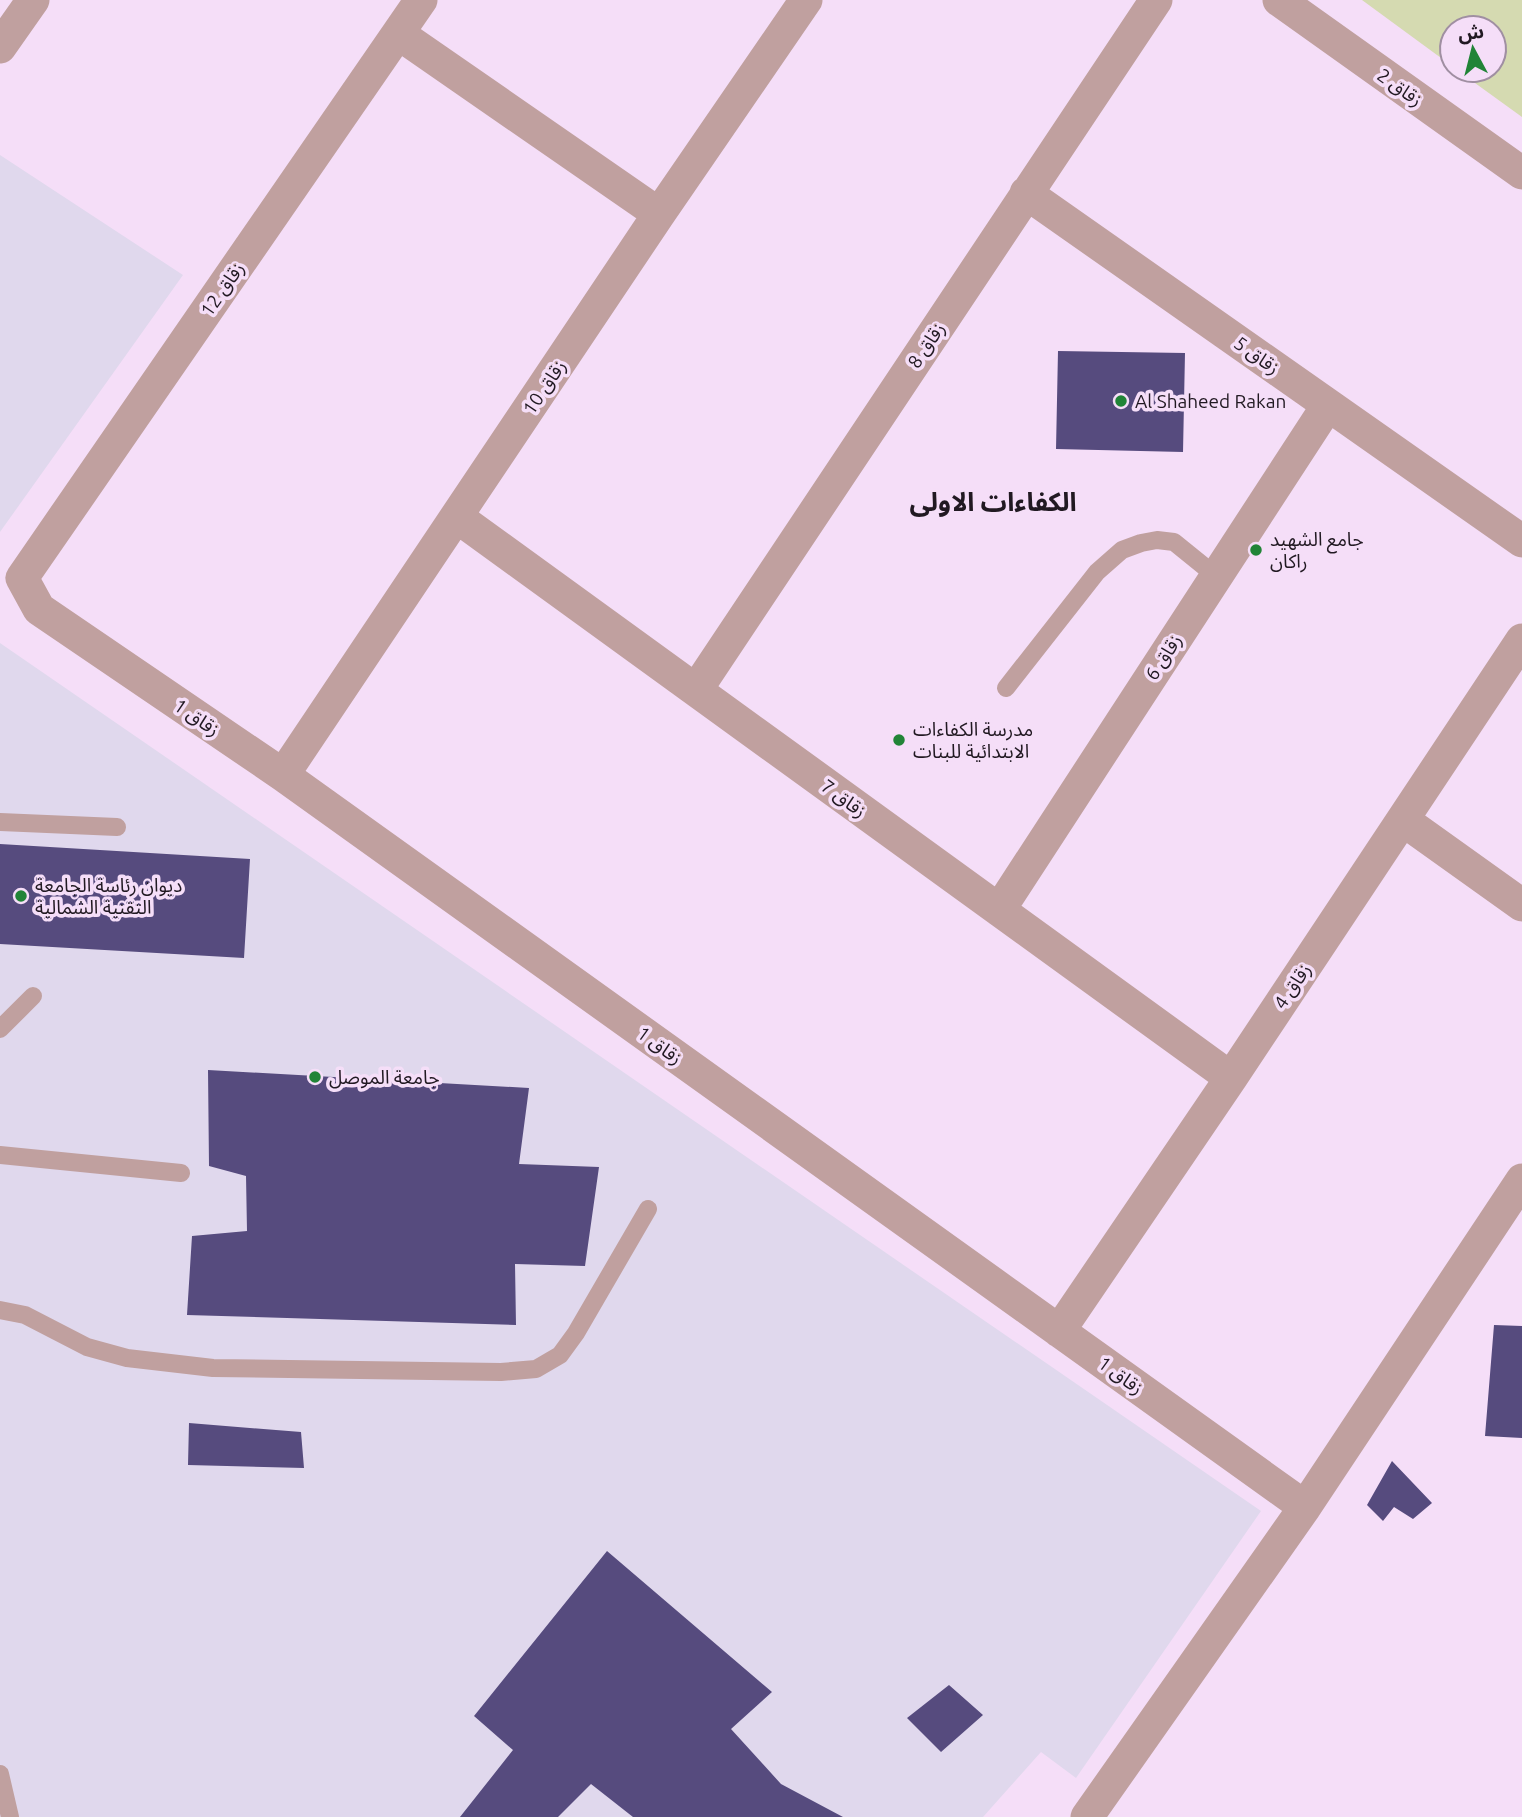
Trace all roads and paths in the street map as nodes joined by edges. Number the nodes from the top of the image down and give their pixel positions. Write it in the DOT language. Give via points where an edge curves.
graph roads {
  1 [pos="33,0"];
  2 [pos="421,0"];
  3 [pos="806,0"];
  4 [pos="1156,0"];
  5 [pos="1279,0"];
  6 [pos="399,34"];
  7 [pos="0,47"];
  8 [pos="1522,173"];
  9 [pos="1026,193"];
  10 [pos="659,214"];
  11 [pos="1328,405"];
  12 [pos="457,517"];
  13 [pos="1522,541"];
  14 [pos="1216,576"];
  15 [pos="22,578"];
  16 [pos="1522,640"];
  17 [pos="1006,688"];
  18 [pos="696,690"];
  19 [pos="283,775"];
  20 [pos="1403,820"];
  21 [pos="0,822"];
  22 [pos="117,827"];
  23 [pos="1522,905"];
  24 [pos="999,910"];
  25 [pos="33,996"];
  26 [pos="0,1029"];
  27 [pos="1231,1078"];
  28 [pos="0,1155"];
  29 [pos="181,1173"];
  30 [pos="1522,1180"];
  31 [pos="648,1209"];
  32 [pos="0,1310"];
  33 [pos="1059,1331"];
  34 [pos="1305,1507"];
  35 [pos="0,1774"];
  36 [pos="10,1817"];
  37 [pos="1087,1817"];
  1 -- 7 [label="street"];
  2 -- 6 [label="street, زقاق 12"];
  3 -- 10 [label="street, زقاق 10"];
  4 -- 9 [label="street, زقاق 8"];
  5 -- 8 [label="street, زقاق 2"];
  6 -- 10 [label="street"];
  6 -- 15 [label="street, زقاق 12"];
  9 -- 11 [label="street, زقاق 5"];
  9 -- 18 [label="street, زقاق 8"];
  10 -- 12 [label="street, زقاق 10"];
  11 -- 13 [label="street, زقاق 5"];
  11 -- 14 [label="street, زقاق 6"];
  12 -- 18 [label="street, زقاق 7"];
  12 -- 19 [label="street, زقاق 10"];
  14 -- 17 [label="lane" via="1174,542 1157,540 1122,551 1097,572"];
  14 -- 24 [label="street, زقاق 6"];
  15 -- 19 [label="street, زقاق 1" via="39,609"];
  16 -- 20 [label="street, زقاق 4"];
  18 -- 24 [label="street, زقاق 7"];
  19 -- 33 [label="street, زقاق 1"];
  20 -- 23 [label="street"];
  20 -- 27 [label="street, زقاق 4"];
  21 -- 22 [label="lane"];
  24 -- 27 [label="street, زقاق 7"];
  25 -- 26 [label="lane"];
  27 -- 33 [label="street, زقاق 4"];
  28 -- 29 [label="lane"];
  30 -- 34 [label="street"];
  31 -- 32 [label="lane" via="576,1334 561,1355 536,1369 213,1368 127,1358 87,1347 25,1315"];
  33 -- 34 [label="street, زقاق 1"];
  34 -- 37 [label="street"];
  35 -- 36 [label="lane"];
}
